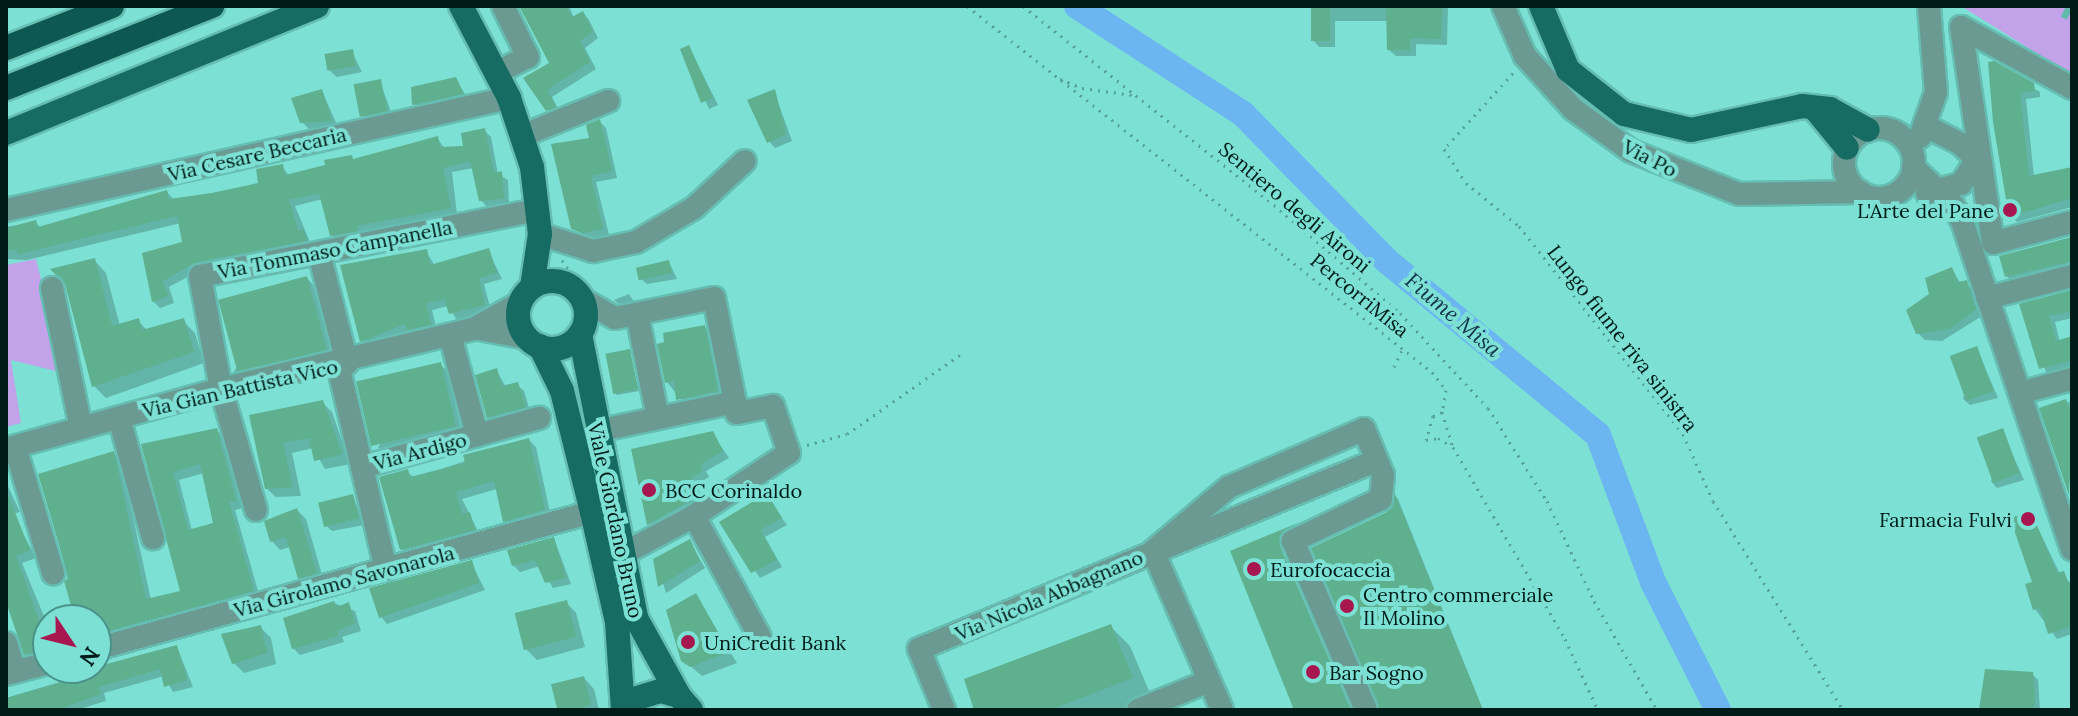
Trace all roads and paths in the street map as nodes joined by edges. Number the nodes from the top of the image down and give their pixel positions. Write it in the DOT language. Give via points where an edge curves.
graph roads {
  1 [pos="112,6"];
  2 [pos="212,6"];
  3 [pos="317,6"];
  4 [pos="461,6"];
  5 [pos="503,6"];
  6 [pos="967,6"];
  7 [pos="1023,6"];
  8 [pos="1503,6"];
  9 [pos="1541,6"];
  10 [pos="1929,6"];
  11 [pos="6,48"];
  12 [pos="1525,56"];
  13 [pos="496,73"];
  14 [pos="1056,78"];
  15 [pos="6,88"];
  16 [pos="2072,88"];
  17 [pos="1136,95"];
  18 [pos="509,98"];
  19 [pos="608,101"];
  20 [pos="1813,107"];
  21 [pos="1930,118"];
  22 [pos="1868,130"];
  23 [pos="1894,131"];
  24 [pos="6,133"];
  25 [pos="524,135"];
  26 [pos="1846,156"];
  27 [pos="1912,158"];
  28 [pos="1977,159"];
  29 [pos="745,161"];
  30 [pos="1820,189"];
  31 [pos="1861,192"];
  32 [pos="1898,192"];
  33 [pos="1940,192"];
  34 [pos="6,210"];
  35 [pos="539,222"];
  36 [pos="2072,222"];
  37 [pos="319,253"];
  38 [pos="2072,276"];
  39 [pos="52,288"];
  40 [pos="573,291"];
  41 [pos="526,295"];
  42 [pos="1987,298"];
  43 [pos="637,314"];
  44 [pos="473,329"];
  45 [pos="580,334"];
  46 [pos="450,335"];
  47 [pos="534,342"];
  48 [pos="1403,348"];
  49 [pos="960,355"];
  50 [pos="342,364"];
  51 [pos="1394,367"];
  52 [pos="2072,379"];
  53 [pos="221,389"];
  54 [pos="2020,393"];
  55 [pos="735,402"];
  56 [pos="1442,412"];
  57 [pos="119,418"];
  58 [pos="539,418"];
  59 [pos="658,418"];
  60 [pos="81,428"];
  61 [pos="597,431"];
  62 [pos="477,435"];
  63 [pos="1453,447"];
  64 [pos="10,448"];
  65 [pos="789,453"];
  66 [pos="1377,460"];
  67 [pos="362,467"];
  68 [pos="2063,490"];
  69 [pos="256,510"];
  70 [pos="592,512"];
  71 [pos="694,516"];
  72 [pos="153,538"];
  73 [pos="2072,549"];
  74 [pos="1153,551"];
  75 [pos="621,555"];
  76 [pos="386,569"];
  77 [pos="53,573"];
  78 [pos="760,637"];
  79 [pos="6,643"];
  80 [pos="112,645"];
  81 [pos="32,667"];
  82 [pos="10,673"];
  83 [pos="1209,681"];
  84 [pos="685,703"];
  85 [pos="623,709"];
  86 [pos="944,710"];
  87 [pos="1138,710"];
  88 [pos="1222,710"];
  89 [pos="1366,710"];
  90 [pos="1598,710"];
  91 [pos="1657,710"];
  92 [pos="1843,710"];
  1 -- 11 [label="highway"];
  2 -- 15 [label="highway"];
  3 -- 24 [label="main road"];
  4 -- 13 [label="main road"];
  5 -- 13 [label="street" via="528,57"];
  6 -- 14 [label="path, PercorriMisa"];
  7 -- 17 [label="path, Sentiero degli Aironi"];
  8 -- 12 [label="street, Via Po"];
  9 -- 20 [label="main road" via="1568,70 1624,114 1691,130"];
  10 -- 21 [label="street"];
  12 -- 30 [label="street, Via Po" via="1573,109 1631,151 1739,194 1793,197"];
  12 -- 92 [label="path, Lungo fiume riva sinistra" via="1501,90 1444,149 1466,183 1519,226 1683,434 1713,501"];
  13 -- 18 [label="main road"];
  14 -- 17 [label="path"];
  14 -- 48 [label="path, PercorriMisa" via="1141,138"];
  16 -- 28 [label="street" via="1961,27"];
  17 -- 91 [label="path, Sentiero degli Aironi" via="1400,313 1488,408 1547,501 1594,601"];
  18 -- 25 [label="main road"];
  18 -- 34 [label="street, Via Cesare Beccaria"];
  19 -- 25 [label="street"];
  20 -- 22 [label="main road" via="1842,114"];
  20 -- 26 [label="main road"];
  21 -- 23 [label="street"];
  21 -- 27 [label="street"];
  21 -- 28 [label="street"];
  22 -- 23 [label="street"];
  22 -- 26 [label="street"];
  23 -- 27 [label="street"];
  25 -- 35 [label="main road"];
  26 -- 30 [label="street"];
  26 -- 31 [label="street"];
  27 -- 32 [label="street"];
  27 -- 33 [label="street"];
  28 -- 33 [label="street" via="1961,184"];
  28 -- 36 [label="street" via="1993,243"];
  29 -- 35 [label="street" via="703,201 636,242 593,251"];
  30 -- 31 [label="street, Via Po"];
  31 -- 32 [label="street, Via Po" via="1879,197"];
  32 -- 33 [label="street, Via Po"];
  33 -- 42 [label="street" via="1962,221"];
  35 -- 37 [label="street, Via Tommaso Campanella"];
  35 -- 40 [label="main road"];
  35 -- 41 [label="main road"];
  37 -- 50 [label="street, Via Ardigo"];
  37 -- 53 [label="street, Via Tommaso Campanella" via="200,276"];
  38 -- 42 [label="street"];
  39 -- 60 [label="street"];
  40 -- 41 [label="main road"];
  40 -- 43 [label="street" via="615,318"];
  40 -- 45 [label="main road" via="586,316"];
  41 -- 44 [label="street, Via Gian Battista Vico"];
  41 -- 47 [label="main road" via="519,322"];
  42 -- 54 [label="street"];
  43 -- 55 [label="street" via="714,298"];
  43 -- 59 [label="street"];
  44 -- 46 [label="street, Via Gian Battista Vico"];
  44 -- 47 [label="street, Via Gian Battista Vico"];
  45 -- 47 [label="main road" via="562,347"];
  45 -- 61 [label="main road, Viale Giordano Bruno"];
  46 -- 50 [label="street, Via Gian Battista Vico"];
  46 -- 62 [label="street, Via Ardigo"];
  47 -- 70 [label="main road, Viale Giordano Bruno" via="562,391"];
  48 -- 51 [label="path"];
  48 -- 56 [label="path, PercorriMisa" via="1446,390"];
  49 -- 65 [label="path" via="847,434"];
  50 -- 53 [label="street, Via Gian Battista Vico"];
  50 -- 67 [label="street, Via Ardigo"];
  52 -- 54 [label="street"];
  53 -- 57 [label="street, Via Gian Battista Vico"];
  53 -- 69 [label="street"];
  54 -- 68 [label="street"];
  55 -- 59 [label="street"];
  55 -- 65 [label="street" via="737,413 773,406"];
  56 -- 63 [label="path, PercorriMisa"];
  56 -- 63 [label="path" via="1433,416 1426,440 1438,438"];
  57 -- 60 [label="street, Via Gian Battista Vico"];
  57 -- 72 [label="street"];
  58 -- 62 [label="street, Via Ardigo"];
  59 -- 61 [label="street"];
  60 -- 64 [label="street, Via Gian Battista Vico"];
  61 -- 75 [label="main road, Viale Giordano Bruno"];
  62 -- 67 [label="street, Via Ardigo"];
  63 -- 90 [label="path, PercorriMisa" via="1565,639"];
  64 -- 77 [label="street"];
  65 -- 71 [label="street"];
  66 -- 74 [label="street"];
  66 -- 74 [label="street" via="1364,429 1229,487"];
  66 -- 89 [label="street" via="1384,488 1381,499 1293,541"];
  67 -- 76 [label="street, Via Ardigo"];
  68 -- 73 [label="street"];
  70 -- 76 [label="street, Via Girolamo Savonarola"];
  70 -- 85 [label="main road, Viale Giordano Bruno" via="617,622"];
  71 -- 75 [label="street"];
  71 -- 78 [label="street"];
  74 -- 83 [label="street, Via Nicola Abbagnano"];
  74 -- 86 [label="street, Via Nicola Abbagnano" via="919,649"];
  75 -- 84 [label="main road, Viale Giordano Bruno" via="641,635"];
  76 -- 80 [label="street, Via Girolamo Savonarola"];
  79 -- 82 [label="street"];
  81 -- 82 [label="street"];
  83 -- 87 [label="street"];
  83 -- 88 [label="street, Via Nicola Abbagnano"];
  84 -- 85 [label="main road, Viale Giordano Bruno" via="648,692"];
}
